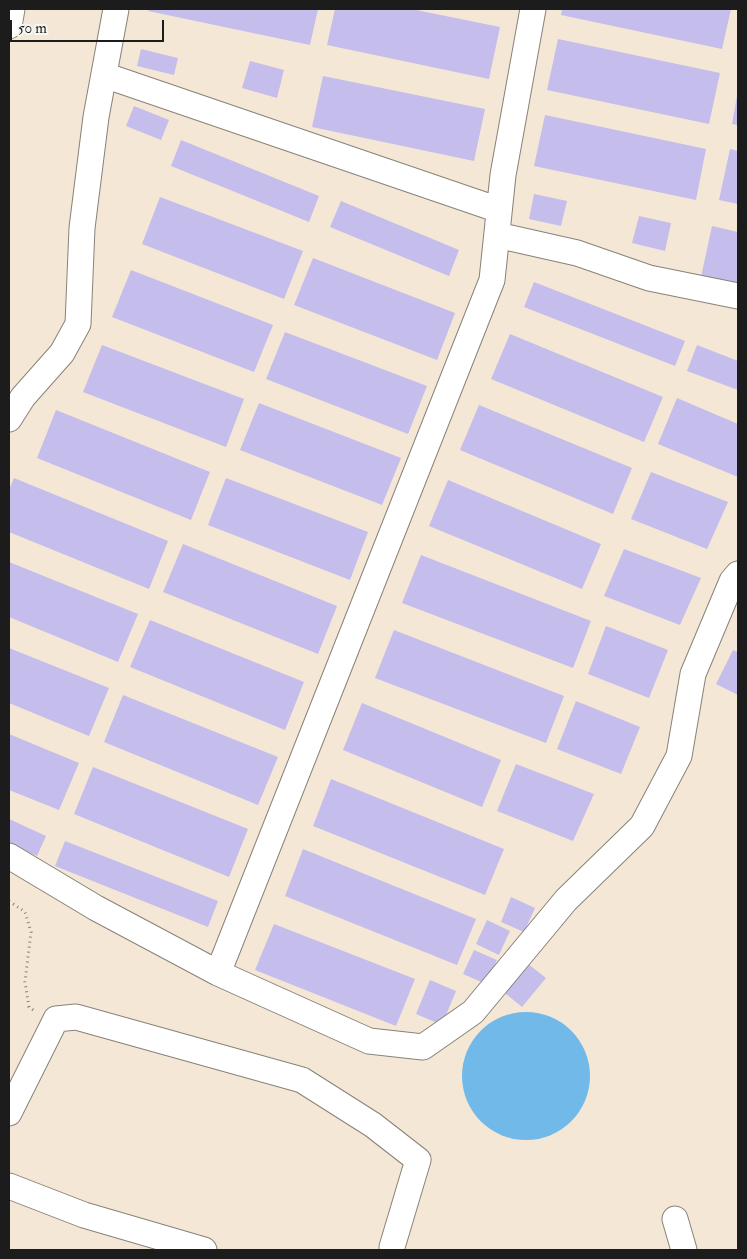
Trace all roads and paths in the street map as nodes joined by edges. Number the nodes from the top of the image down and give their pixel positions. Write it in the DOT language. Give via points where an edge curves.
graph roads {
  1 [pos="12,9"];
  2 [pos="116,9"];
  3 [pos="533,9"];
  4 [pos="9,26"];
  5 [pos="104,75"];
  6 [pos="499,210"];
  7 [pos="497,235"];
  8 [pos="738,296"];
  9 [pos="9,419"];
  10 [pos="738,574"];
  11 [pos="9,856"];
  12 [pos="9,901"];
  13 [pos="218,973"];
  14 [pos="56,1019"];
  15 [pos="9,1113"];
  16 [pos="9,1186"];
  17 [pos="675,1219"];
  18 [pos="204,1250"];
  19 [pos="392,1250"];
  20 [pos="684,1250"];
  1 -- 4 [label="lane"];
  2 -- 5 [label="lane"];
  3 -- 6 [label="lane"];
  5 -- 6 [label="lane"];
  5 -- 9 [label="lane" via="82,228 78,324 62,353 23,397"];
  6 -- 7 [label="lane"];
  7 -- 8 [label="lane" via="577,253 650,278"];
  7 -- 13 [label="lane" via="492,280"];
  10 -- 13 [label="lane" via="732,581 693,674 679,756 642,826 566,900 473,1012 423,1047 369,1041"];
  11 -- 13 [label="lane" via="96,908"];
  12 -- 14 [label="path" via="24,912 31,932 25,982 29,1007"];
  14 -- 15 [label="lane"];
  14 -- 19 [label="lane" via="76,1017 302,1080 373,1125 418,1160"];
  16 -- 18 [label="lane" via="84,1215"];
  17 -- 20 [label="lane"];
}
